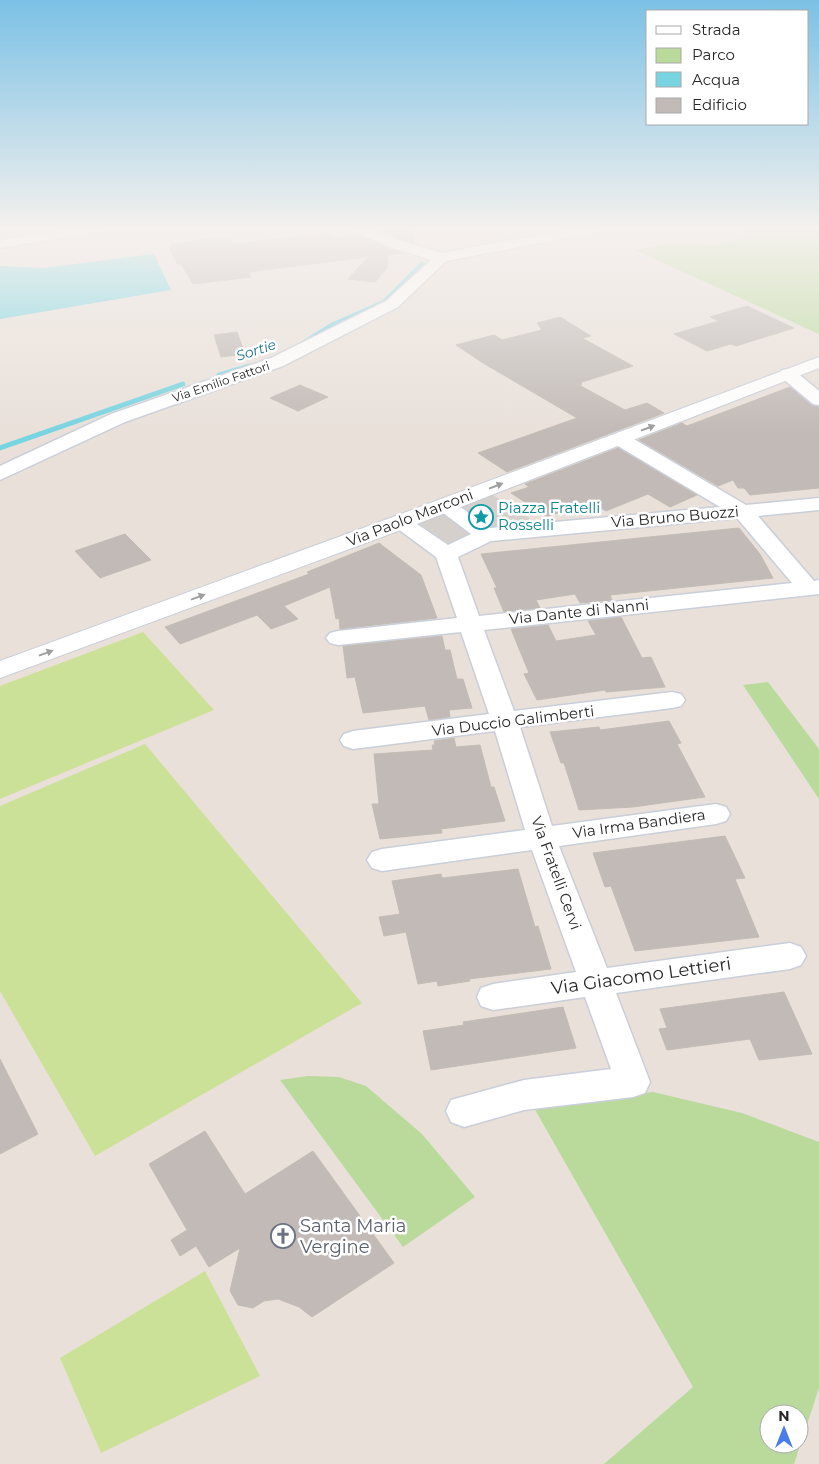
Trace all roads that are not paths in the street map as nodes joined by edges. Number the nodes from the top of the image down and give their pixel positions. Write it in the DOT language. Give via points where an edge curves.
graph roads {
  1 [pos="401,295"];
  2 [pos="819,362"];
  3 [pos="788,374"];
  4 [pos="819,400"];
  5 [pos="620,439"];
  6 [pos="0,474"];
  7 [pos="819,504"];
  8 [pos="445,505"];
  9 [pos="742,511"];
  10 [pos="401,522"];
  11 [pos="486,535"];
  12 [pos="446,554"];
  13 [pos="813,587"];
  14 [pos="469,624"];
  15 [pos="338,638"];
  16 [pos="0,670"];
  17 [pos="672,700"];
  18 [pos="506,722"];
  19 [pos="353,740"];
  20 [pos="716,814"];
  21 [pos="542,838"];
  22 [pos="382,860"];
  23 [pos="790,956"];
  24 [pos="597,981"];
  25 [pos="493,997"];
  26 [pos="464,1111"];
  1 -- 6 [label="street, Via Emilio Fattori" via="392,304 277,362 118,418"];
  2 -- 3 [label="street, Via Paolo Marconi"];
  3 -- 4 [label="street"];
  5 -- 3 [label="street, Via Paolo Marconi, one-way"];
  8 -- 5 [label="street, Via Paolo Marconi, one-way"];
  5 -- 9 [label="street"];
  7 -- 9 [label="street, Via Bruno Buozzi"];
  8 -- 10 [label="street, Via Paolo Marconi"];
  8 -- 11 [label="street"];
  9 -- 11 [label="street, Via Bruno Buozzi"];
  9 -- 13 [label="street"];
  10 -- 12 [label="street"];
  16 -- 10 [label="street, Via Paolo Marconi, one-way"];
  11 -- 12 [label="street, Via Bruno Buozzi"];
  12 -- 14 [label="street, Via Fratelli Cervi"];
  13 -- 14 [label="street, Via Dante di Nanni"];
  14 -- 15 [label="street, Via Dante di Nanni"];
  14 -- 18 [label="street, Via Fratelli Cervi"];
  17 -- 18 [label="street, Via Duccio Galimberti"];
  18 -- 19 [label="street, Via Duccio Galimberti"];
  18 -- 21 [label="street, Via Fratelli Cervi"];
  20 -- 21 [label="street, Via Irma Bandiera"];
  21 -- 22 [label="street, Via Irma Bandiera"];
  21 -- 24 [label="street, Via Fratelli Cervi"];
  23 -- 24 [label="street, Via Giacomo Lettieri"];
  24 -- 25 [label="street, Via Giacomo Lettieri"];
  24 -- 26 [label="street, Via Fratelli Cervi" via="632,1082 524,1095"];
}
